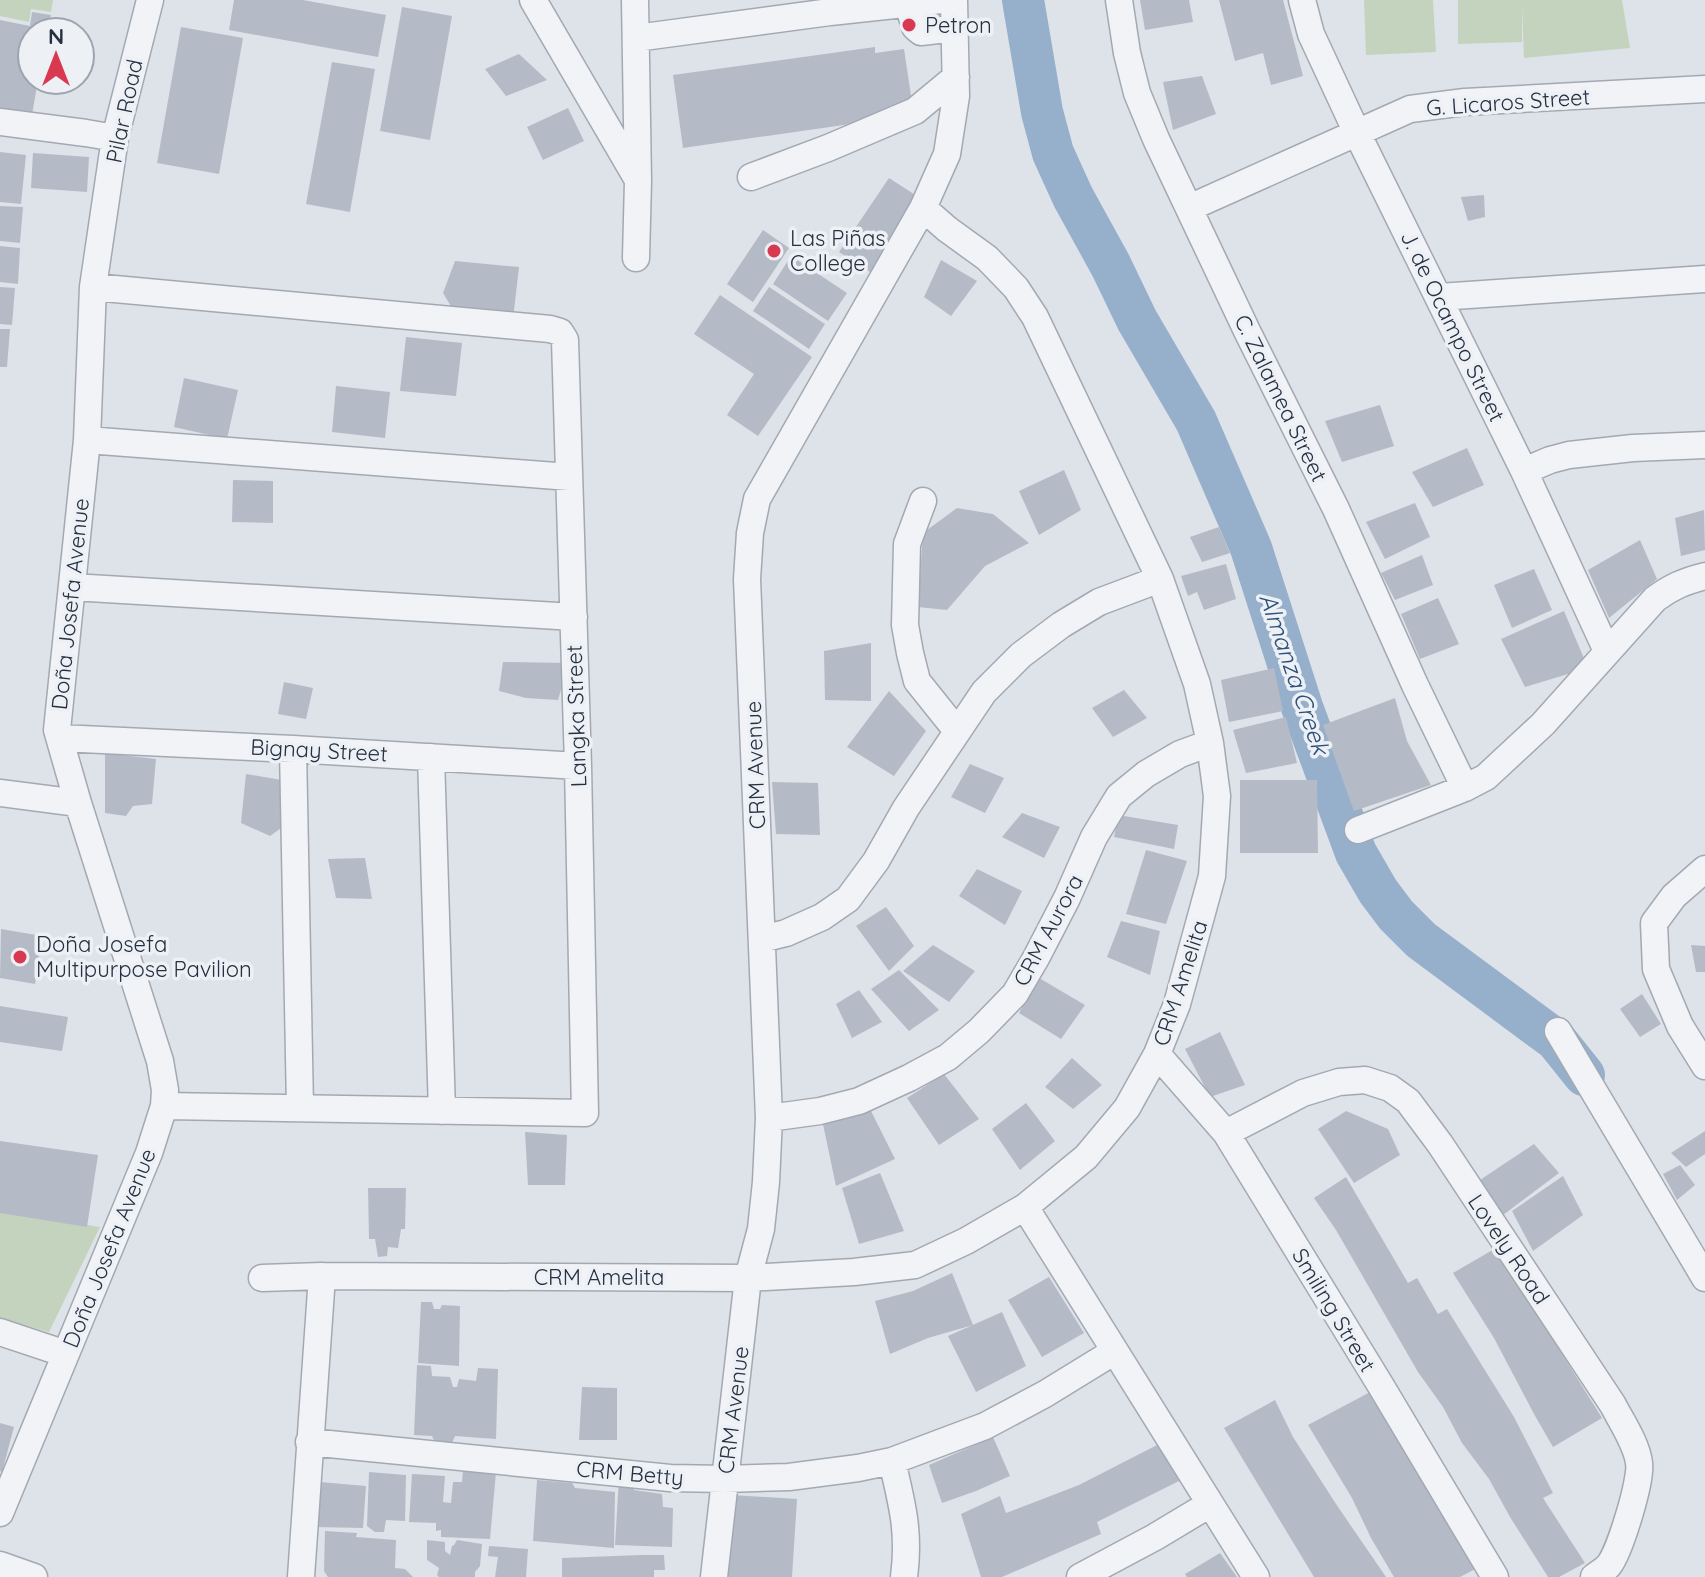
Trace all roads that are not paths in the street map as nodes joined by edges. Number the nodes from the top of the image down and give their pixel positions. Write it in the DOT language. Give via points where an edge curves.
graph roads {
  1 [pos="150,0"];
  2 [pos="533,0"];
  3 [pos="635,0"];
  4 [pos="941,0"];
  5 [pos="954,0"];
  6 [pos="1119,0"];
  7 [pos="1302,0"];
  8 [pos="908,4"];
  9 [pos="799,8"];
  10 [pos="955,28"];
  11 [pos="636,38"];
  12 [pos="956,77"];
  13 [pos="1705,89"];
  14 [pos="0,122"];
  15 [pos="1357,133"];
  16 [pos="115,138"];
  17 [pos="751,177"];
  18 [pos="638,181"];
  19 [pos="923,208"];
  20 [pos="1189,208"];
  21 [pos="103,223"];
  22 [pos="636,258"];
  23 [pos="1705,279"];
  24 [pos="93,287"];
  25 [pos="1439,297"];
  26 [pos="87,440"];
  27 [pos="1705,445"];
  28 [pos="1524,471"];
  29 [pos="569,477"];
  30 [pos="923,501"];
  31 [pos="1705,576"];
  32 [pos="1160,579"];
  33 [pos="72,587"];
  34 [pos="574,617"];
  35 [pos="1607,651"];
  36 [pos="957,731"];
  37 [pos="60,738"];
  38 [pos="1210,743"];
  39 [pos="293,749"];
  40 [pos="431,757"];
  41 [pos="578,766"];
  42 [pos="1465,788"];
  43 [pos="0,793"];
  44 [pos="78,803"];
  45 [pos="1358,830"];
  46 [pos="1705,869"];
  47 [pos="762,939"];
  48 [pos="1558,1031"];
  49 [pos="1157,1054"];
  50 [pos="1705,1066"];
  51 [pos="164,1106"];
  52 [pos="300,1108"];
  53 [pos="442,1111"];
  54 [pos="769,1118"];
  55 [pos="1226,1133"];
  56 [pos="1025,1207"];
  57 [pos="322,1276"];
  58 [pos="262,1278"];
  59 [pos="748,1278"];
  60 [pos="1705,1278"];
  61 [pos="0,1332"];
  62 [pos="1115,1351"];
  63 [pos="66,1354"];
  64 [pos="309,1442"];
  65 [pos="892,1461"];
  66 [pos="725,1479"];
  67 [pos="5,1484"];
  68 [pos="1210,1504"];
  69 [pos="0,1513"];
  70 [pos="0,1565"];
  71 [pos="34,1577"];
  72 [pos="301,1577"];
  73 [pos="714,1577"];
  74 [pos="904,1577"];
  75 [pos="1080,1577"];
  76 [pos="1256,1577"];
  77 [pos="1495,1577"];
  78 [pos="1594,1577"];
  1 -- 16 [label="street, Pilar Road"];
  2 -- 18 [label="street"];
  3 -- 11 [label="street"];
  4 -- 8 [label="street"];
  5 -- 10 [label="street, CRM Avenue"];
  6 -- 20 [label="street, C. Zalamea Street" via="1137,93"];
  7 -- 15 [label="street, J. de Ocampo Street" via="1311,34"];
  8 -- 9 [label="street"];
  8 -- 10 [label="street" via="921,32"];
  9 -- 11 [label="street"];
  10 -- 12 [label="street, CRM Avenue"];
  11 -- 18 [label="street"];
  12 -- 17 [label="street" via="915,111"];
  12 -- 19 [label="street, CRM Avenue" via="947,154"];
  13 -- 15 [label="street, G. Licaros Street" via="1431,106 1410,109"];
  14 -- 16 [label="street"];
  15 -- 20 [label="street, G. Licaros Street"];
  15 -- 25 [label="street, J. de Ocampo Street"];
  16 -- 21 [label="street, Pilar Road"];
  18 -- 22 [label="street"];
  19 -- 32 [label="street, CRM Amelita" via="987,258 1035,317"];
  19 -- 47 [label="street, CRM Avenue" via="757,499 747,579"];
  20 -- 42 [label="street, C. Zalamea Street"];
  21 -- 24 [label="street, Doña Josefa Avenue"];
  23 -- 25 [label="street"];
  24 -- 26 [label="street, Doña Josefa Avenue"];
  24 -- 29 [label="street, Langka Street" via="560,332 565,340"];
  25 -- 28 [label="street, J. de Ocampo Street"];
  26 -- 29 [label="street"];
  26 -- 33 [label="street, Doña Josefa Avenue"];
  27 -- 28 [label="street" via="1569,455"];
  28 -- 35 [label="street, J. de Ocampo Street"];
  29 -- 34 [label="street, Langka Street"];
  30 -- 36 [label="street" via="907,544 905,625 917,681"];
  31 -- 35 [label="street" via="1655,599"];
  32 -- 36 [label="street" via="1099,602 1061,625 984,692"];
  32 -- 38 [label="street, CRM Amelita" via="1197,684"];
  33 -- 34 [label="street"];
  33 -- 37 [label="street, Doña Josefa Avenue"];
  34 -- 41 [label="street, Langka Street"];
  35 -- 42 [label="street" via="1543,724 1486,777"];
  36 -- 47 [label="street" via="848,899 822,917"];
  37 -- 39 [label="street, Bignay Street"];
  37 -- 44 [label="street, Doña Josefa Avenue"];
  38 -- 49 [label="street, CRM Amelita" via="1217,796 1212,876 1177,1004"];
  38 -- 54 [label="street, CRM Aurora" via="1157,767 1119,796 1015,994 979,1031 948,1057 859,1101"];
  39 -- 40 [label="street, Bignay Street"];
  39 -- 52 [label="street"];
  40 -- 41 [label="street, Bignay Street"];
  40 -- 53 [label="street"];
  41 -- 53 [label="street, Langka Street" via="585,1113"];
  42 -- 45 [label="street"];
  43 -- 44 [label="street"];
  44 -- 51 [label="street, Doña Josefa Avenue" via="160,1061"];
  46 -- 50 [label="street" via="1654,923 1656,969 1680,1026"];
  47 -- 54 [label="street, CRM Avenue"];
  48 -- 60 [label="street"];
  49 -- 55 [label="street, Smiling Street"];
  49 -- 56 [label="street, CRM Amelita" via="1127,1108 1086,1157"];
  51 -- 52 [label="street"];
  51 -- 63 [label="street, Doña Josefa Avenue"];
  52 -- 53 [label="street"];
  54 -- 59 [label="street, CRM Avenue" via="761,1229"];
  55 -- 77 [label="street, Smiling Street"];
  55 -- 78 [label="street, Lovely Road" via="1303,1093 1339,1082 1365,1080 1408,1101 1631,1439 1640,1464 1628,1521 1608,1566"];
  56 -- 59 [label="street, CRM Amelita" via="915,1265"];
  56 -- 62 [label="street"];
  57 -- 58 [label="street, CRM Amelita"];
  57 -- 59 [label="street, CRM Amelita"];
  57 -- 64 [label="street"];
  59 -- 66 [label="street, CRM Avenue"];
  61 -- 63 [label="street"];
  62 -- 65 [label="street, CRM Betty" via="985,1426"];
  62 -- 68 [label="street"];
  63 -- 67 [label="street, Doña Josefa Avenue"];
  64 -- 66 [label="street, CRM Betty"];
  64 -- 72 [label="street"];
  65 -- 66 [label="street, CRM Betty" via="789,1477"];
  65 -- 74 [label="street" via="905,1514"];
  66 -- 73 [label="street, CRM Avenue"];
  67 -- 69 [label="street, Doña Josefa Avenue"];
  68 -- 75 [label="street"];
  68 -- 76 [label="street"];
  70 -- 71 [label="street"];
}
